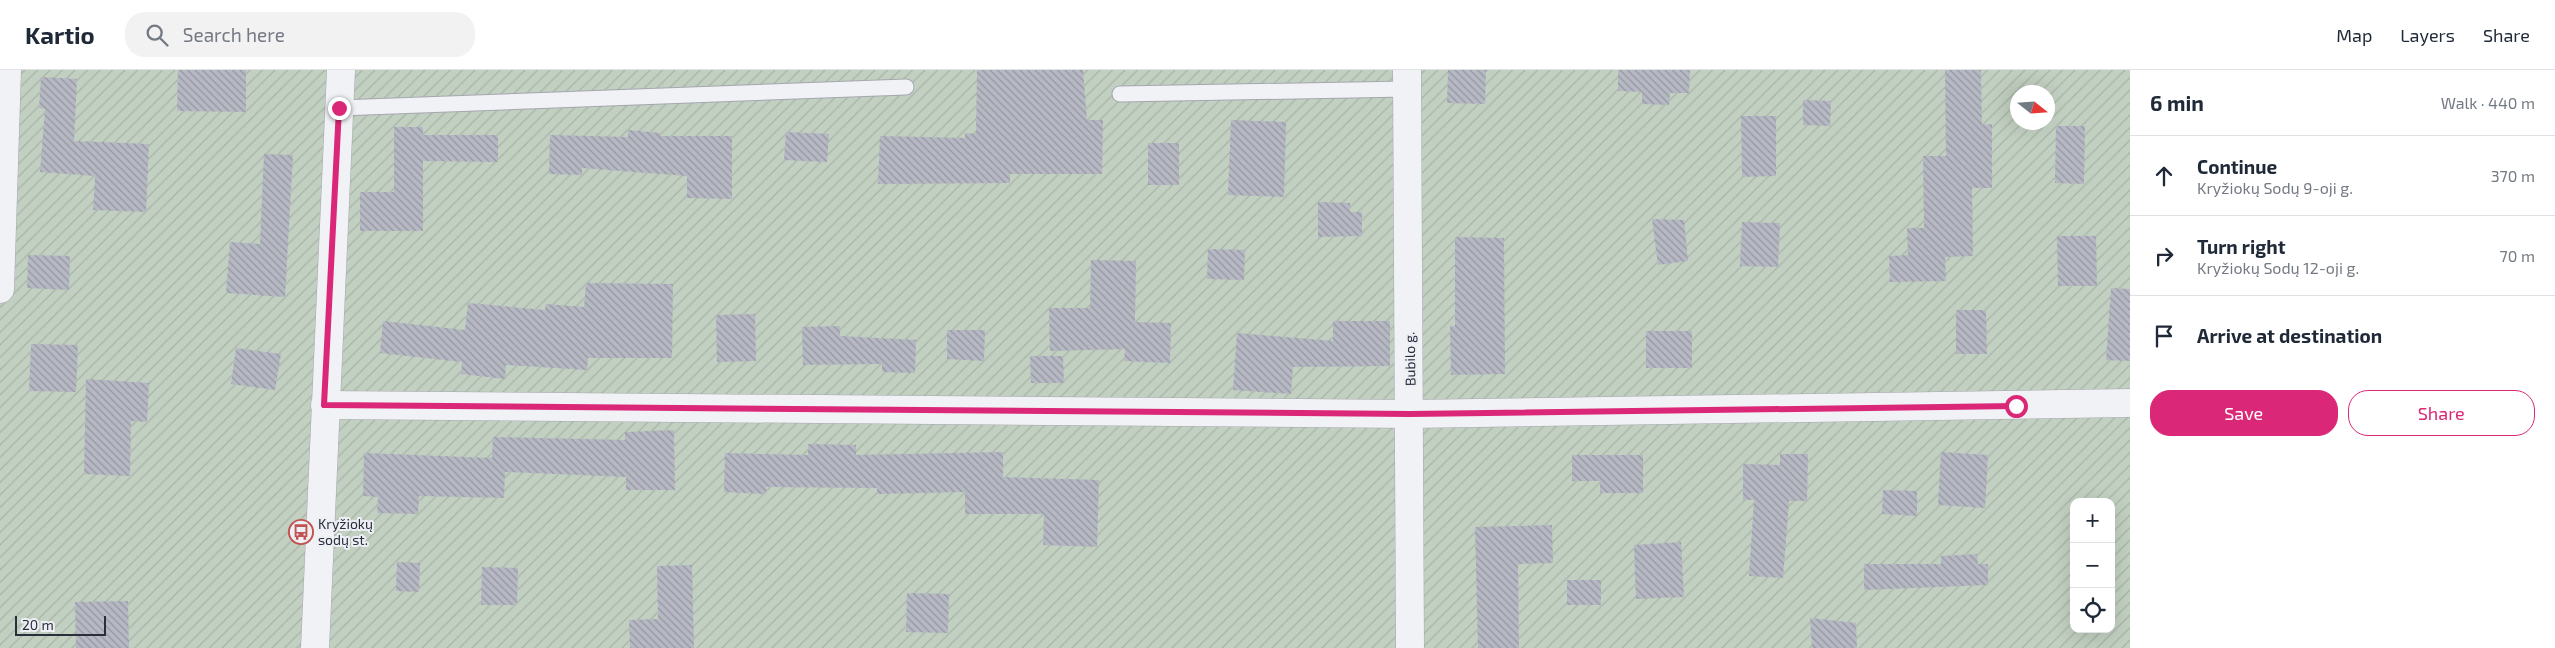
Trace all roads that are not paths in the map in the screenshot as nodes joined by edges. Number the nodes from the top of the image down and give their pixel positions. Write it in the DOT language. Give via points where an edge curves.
graph roads {
  1 [pos="7,70"];
  2 [pos="341,70"];
  3 [pos="1407,80"];
  4 [pos="906,88"];
  5 [pos="1120,94"];
  6 [pos="339,108"];
  7 [pos="0,289"];
  8 [pos="2130,403"];
  9 [pos="324,405"];
  10 [pos="1410,414"];
  11 [pos="315,648"];
  12 [pos="1410,648"];
  1 -- 7 [label="street"];
  2 -- 6 [label="street"];
  3 -- 5 [label="lane"];
  3 -- 10 [label="street, Bubilo g."];
  4 -- 6 [label="lane"];
  6 -- 9 [label="street"];
  8 -- 10 [label="street"];
  9 -- 10 [label="street"];
  9 -- 11 [label="street"];
  10 -- 12 [label="street, Bubilo g."];
}
